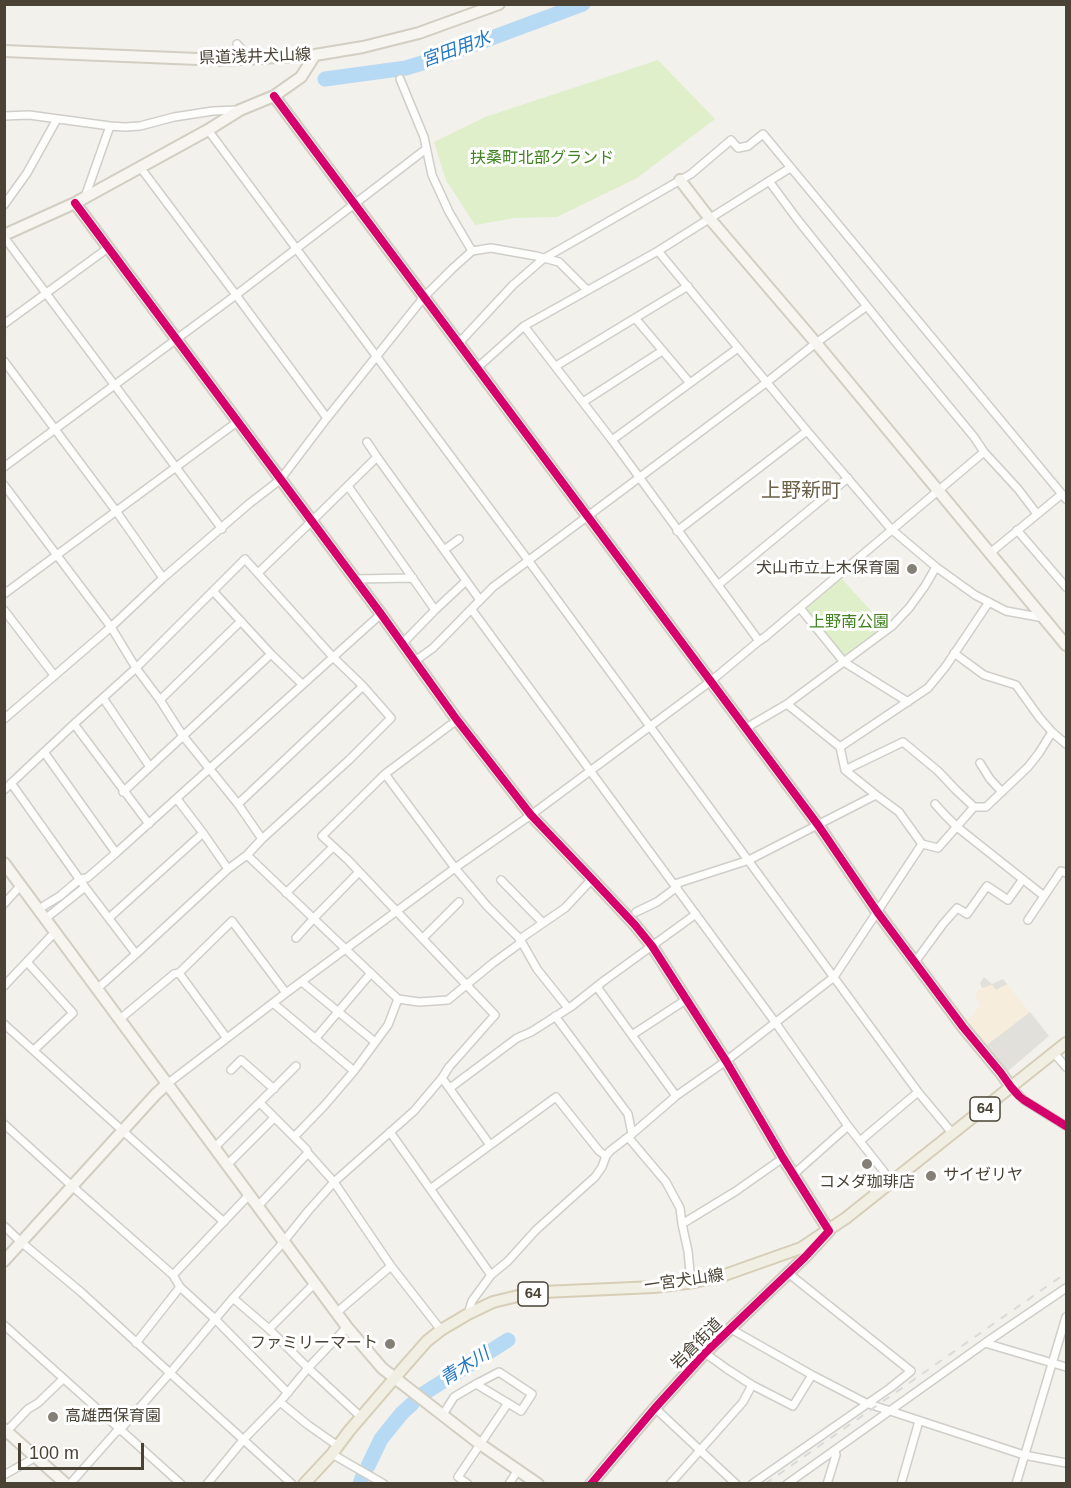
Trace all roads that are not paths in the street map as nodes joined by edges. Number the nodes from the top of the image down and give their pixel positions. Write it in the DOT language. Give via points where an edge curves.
graph roads {
  1 [pos="499,4"];
  2 [pos="237,44"];
  3 [pos="4,51"];
  4 [pos="315,55"];
  5 [pos="242,60"];
  6 [pos="400,79"];
  7 [pos="274,96"];
  8 [pos="240,110"];
  9 [pos="4,116"];
  10 [pos="57,119"];
  11 [pos="110,126"];
  12 [pos="208,130"];
  13 [pos="426,149"];
  14 [pos="140,167"];
  15 [pos="790,168"];
  16 [pos="680,180"];
  17 [pos="770,181"];
  18 [pos="85,197"];
  19 [pos="75,203"];
  20 [pos="355,204"];
  21 [pos="4,205"];
  22 [pos="710,219"];
  23 [pos="4,236"];
  24 [pos="108,248"];
  25 [pos="296,250"];
  26 [pos="472,251"];
  27 [pos="658,251"];
  28 [pos="545,258"];
  29 [pos="688,286"];
  30 [pos="587,290"];
  31 [pos="46,294"];
  32 [pos="236,295"];
  33 [pos="424,297"];
  34 [pos="867,306"];
  35 [pos="634,318"];
  36 [pos="4,324"];
  37 [pos="524,326"];
  38 [pos="176,339"];
  39 [pos="459,343"];
  40 [pos="816,343"];
  41 [pos="738,348"];
  42 [pos="662,351"];
  43 [pos="376,357"];
  44 [pos="4,361"];
  45 [pos="556,366"];
  46 [pos="477,368"];
  47 [pos="767,382"];
  48 [pos="690,383"];
  49 [pos="114,385"];
  50 [pos="583,402"];
  51 [pos="327,418"];
  52 [pos="237,422"];
  53 [pos="54,429"];
  54 [pos="807,431"];
  55 [pos="612,440"];
  56 [pos="367,442"];
  57 [pos="984,452"];
  58 [pos="376,457"];
  59 [pos="4,466"];
  60 [pos="177,468"];
  61 [pos="639,477"];
  62 [pos="848,478"];
  63 [pos="280,480"];
  64 [pos="4,485"];
  65 [pos="348,486"];
  66 [pos="939,490"];
  67 [pos="1064,497"];
  68 [pos="116,511"];
  69 [pos="1037,514"];
  70 [pos="588,517"];
  71 [pos="312,521"];
  72 [pos="222,529"];
  73 [pos="891,529"];
  74 [pos="1017,530"];
  75 [pos="677,531"];
  76 [pos="459,539"];
  77 [pos="444,550"];
  78 [pos="990,553"];
  79 [pos="58,555"];
  80 [pos="528,560"];
  81 [pos="936,567"];
  82 [pos="258,573"];
  83 [pos="163,578"];
  84 [pos="413,578"];
  85 [pos="355,579"];
  86 [pos="466,581"];
  87 [pos="718,585"];
  88 [pos="1066,587"];
  89 [pos="213,591"];
  90 [pos="4,594"];
  91 [pos="480,600"];
  92 [pos="989,602"];
  93 [pos="800,608"];
  94 [pos="4,610"];
  95 [pos="435,610"];
  96 [pos="472,610"];
  97 [pos="381,614"];
  98 [pos="1044,618"];
  99 [pos="241,621"];
  100 [pos="111,627"];
  101 [pos="759,641"];
  102 [pos="402,644"];
  103 [pos="1066,645"];
  104 [pos="954,653"];
  105 [pos="271,654"];
  106 [pos="332,656"];
  107 [pos="415,661"];
  108 [pos="844,662"];
  109 [pos="136,668"];
  110 [pos="54,675"];
  111 [pos="711,681"];
  112 [pos="302,684"];
  113 [pos="363,686"];
  114 [pos="103,698"];
  115 [pos="160,700"];
  116 [pos="908,702"];
  117 [pos="787,704"];
  118 [pos="4,719"];
  119 [pos="457,720"];
  120 [pos="74,724"];
  121 [pos="650,727"];
  122 [pos="746,728"];
  123 [pos="1052,732"];
  124 [pos="183,736"];
  125 [pos="1066,744"];
  126 [pos="840,747"];
  127 [pos="44,752"];
  128 [pos="980,763"];
  129 [pos="150,767"];
  130 [pos="209,768"];
  131 [pos="845,770"];
  132 [pos="590,771"];
  133 [pos="386,774"];
  134 [pos="11,783"];
  135 [pos="4,790"];
  136 [pos="123,792"];
  137 [pos="1002,792"];
  138 [pos="876,795"];
  139 [pos="177,799"];
  140 [pos="238,804"];
  141 [pos="935,804"];
  142 [pos="974,807"];
  143 [pos="531,815"];
  144 [pos="148,824"];
  145 [pos="818,825"];
  146 [pos="957,827"];
  147 [pos="203,833"];
  148 [pos="262,839"];
  149 [pos="922,844"];
  150 [pos="333,847"];
  151 [pos="116,853"];
  152 [pos="246,855"];
  153 [pos="749,860"];
  154 [pos="4,863"];
  155 [pos="455,868"];
  156 [pos="228,869"];
  157 [pos="359,872"];
  158 [pos="1066,873"];
  159 [pos="80,879"];
  160 [pos="592,879"];
  161 [pos="1023,879"];
  162 [pos="501,880"];
  163 [pos="21,885"];
  164 [pos="676,886"];
  165 [pos="85,887"];
  166 [pos="286,893"];
  167 [pos="1044,896"];
  168 [pos="459,902"];
  169 [pos="4,904"];
  170 [pos="397,911"];
  171 [pos="636,912"];
  172 [pos="878,913"];
  173 [pos="42,914"];
  174 [pos="696,914"];
  175 [pos="109,918"];
  176 [pos="314,918"];
  177 [pos="1028,920"];
  178 [pos="543,923"];
  179 [pos="55,932"];
  180 [pos="296,938"];
  181 [pos="423,938"];
  182 [pos="520,939"];
  183 [pos="652,946"];
  184 [pos="346,949"];
  185 [pos="136,954"];
  186 [pos="27,962"];
  187 [pos="915,962"];
  188 [pos="179,973"];
  189 [pos="371,973"];
  190 [pos="834,977"];
  191 [pos="302,982"];
  192 [pos="466,984"];
  193 [pos="4,987"];
  194 [pos="597,987"];
  195 [pos="97,988"];
  196 [pos="286,993"];
  197 [pos="398,999"];
  198 [pos="687,999"];
  199 [pos="273,1003"];
  200 [pos="568,1008"];
  201 [pos="339,1012"];
  202 [pos="555,1016"];
  203 [pos="120,1019"];
  204 [pos="775,1022"];
  205 [pos="4,1024"];
  206 [pos="632,1035"];
  207 [pos="226,1037"];
  208 [pos="315,1039"];
  209 [pos="375,1042"];
  210 [pos="1066,1043"];
  211 [pos="34,1050"];
  212 [pos="1054,1053"];
  213 [pos="726,1061"];
  214 [pos="296,1066"];
  215 [pos="1066,1067"];
  216 [pos="231,1070"];
  217 [pos="354,1071"];
  218 [pos="442,1078"];
  219 [pos="167,1084"];
  220 [pos="450,1088"];
  221 [pos="1011,1088"];
  222 [pos="274,1089"];
  223 [pos="918,1092"];
  224 [pos="676,1096"];
  225 [pos="260,1103"];
  226 [pos="274,1118"];
  227 [pos="4,1125"];
  228 [pos="848,1126"];
  229 [pos="1066,1126"];
  230 [pos="123,1131"];
  231 [pos="390,1132"];
  232 [pos="953,1134"];
  233 [pos="630,1136"];
  234 [pos="294,1137"];
  235 [pos="860,1141"];
  236 [pos="490,1145"];
  237 [pos="214,1148"];
  238 [pos="308,1153"];
  239 [pos="606,1156"];
  240 [pos="783,1158"];
  241 [pos="227,1165"];
  242 [pos="794,1174"];
  243 [pos="334,1182"];
  244 [pos="892,1182"];
  245 [pos="72,1186"];
  246 [pos="430,1189"];
  247 [pos="249,1195"];
  248 [pos="258,1206"];
  249 [pos="224,1222"];
  250 [pos="682,1224"];
  251 [pos="4,1226"];
  252 [pos="829,1231"];
  253 [pos="283,1241"];
  254 [pos="21,1242"];
  255 [pos="4,1261"];
  256 [pos="391,1266"];
  257 [pos="788,1273"];
  258 [pos="173,1275"];
  259 [pos="491,1275"];
  260 [pos="315,1283"];
  261 [pos="687,1283"];
  262 [pos="180,1287"];
  263 [pos="1066,1288"];
  264 [pos="233,1298"];
  265 [pos="336,1312"];
  266 [pos="468,1314"];
  267 [pos="1066,1317"];
  268 [pos="215,1319"];
  269 [pos="4,1325"];
  270 [pos="347,1327"];
  271 [pos="269,1329"];
  272 [pos="731,1329"];
  273 [pos="441,1330"];
  274 [pos="136,1343"];
  275 [pos="985,1343"];
  276 [pos="705,1353"];
  277 [pos="1053,1363"];
  278 [pos="1066,1366"];
  279 [pos="309,1368"];
  280 [pos="170,1373"];
  281 [pos="812,1375"];
  282 [pos="63,1379"];
  283 [pos="394,1379"];
  284 [pos="476,1384"];
  285 [pos="752,1384"];
  286 [pos="288,1393"];
  287 [pos="280,1402"];
  288 [pos="508,1403"];
  289 [pos="866,1403"];
  290 [pos="655,1408"];
  291 [pos="890,1411"];
  292 [pos="442,1416"];
  293 [pos="362,1417"];
  294 [pos="919,1421"];
  295 [pos="6,1430"];
  296 [pos="120,1430"];
  297 [pos="244,1439"];
  298 [pos="480,1444"];
  299 [pos="699,1449"];
  300 [pos="835,1449"];
  301 [pos="335,1450"];
  302 [pos="1024,1455"];
  303 [pos="36,1457"];
  304 [pos="1066,1463"];
  305 [pos="518,1470"];
  306 [pos="4,1475"];
  307 [pos="68,1484"];
  308 [pos="181,1484"];
  309 [pos="207,1484"];
  310 [pos="292,1484"];
  311 [pos="304,1484"];
  312 [pos="384,1484"];
  313 [pos="468,1484"];
  314 [pos="509,1484"];
  315 [pos="538,1484"];
  316 [pos="591,1484"];
  317 [pos="670,1484"];
  318 [pos="736,1484"];
  319 [pos="752,1484"];
  320 [pos="787,1484"];
  321 [pos="827,1484"];
  322 [pos="901,1484"];
  323 [pos="1016,1484"];
  1 -- 4 [label="street, 県道浅井犬山線" via="418,33"];
  2 -- 5 [label="street"];
  3 -- 5 [label="street, 県道浅井犬山線"];
  4 -- 5 [label="street, 県道浅井犬山線"];
  4 -- 7 [label="street" via="301,77"];
  6 -- 13 [label="street"];
  7 -- 8 [label="street"];
  7 -- 20 [label="street"];
  8 -- 11 [label="street" via="174,117 140,126"];
  8 -- 12 [label="street"];
  9 -- 10 [label="street"];
  10 -- 11 [label="street"];
  10 -- 21 [label="street"];
  11 -- 18 [label="street"];
  12 -- 14 [label="street"];
  12 -- 25 [label="street"];
  13 -- 20 [label="street"];
  13 -- 26 [label="street" via="432,175"];
  14 -- 18 [label="street"];
  14 -- 32 [label="street"];
  15 -- 16 [label="street" via="763,135 738,148 731,140"];
  15 -- 17 [label="street"];
  15 -- 67 [label="street"];
  16 -- 22 [label="street"];
  16 -- 28 [label="street"];
  17 -- 22 [label="street"];
  17 -- 34 [label="street"];
  18 -- 19 [label="street"];
  19 -- 23 [label="street"];
  19 -- 24 [label="street"];
  20 -- 25 [label="street"];
  20 -- 33 [label="street"];
  22 -- 27 [label="street"];
  22 -- 40 [label="street"];
  23 -- 31 [label="street"];
  24 -- 31 [label="street"];
  24 -- 38 [label="street"];
  25 -- 32 [label="street"];
  25 -- 43 [label="street"];
  26 -- 28 [label="street" via="491,249"];
  26 -- 33 [label="street"];
  27 -- 29 [label="street"];
  27 -- 30 [label="street"];
  28 -- 30 [label="street" via="559,262"];
  28 -- 39 [label="street" via="513,285"];
  29 -- 35 [label="street"];
  29 -- 41 [label="street"];
  30 -- 37 [label="street"];
  31 -- 36 [label="street"];
  31 -- 49 [label="street"];
  32 -- 38 [label="street"];
  32 -- 51 [label="street"];
  33 -- 39 [label="street"];
  33 -- 43 [label="street"];
  34 -- 40 [label="street"];
  34 -- 57 [label="street"];
  35 -- 42 [label="street"];
  35 -- 45 [label="street"];
  37 -- 45 [label="street"];
  37 -- 46 [label="street"];
  38 -- 49 [label="street"];
  38 -- 52 [label="street"];
  39 -- 46 [label="street"];
  40 -- 47 [label="street"];
  40 -- 66 [label="street"];
  41 -- 47 [label="street"];
  41 -- 48 [label="street"];
  42 -- 48 [label="street"];
  42 -- 50 [label="street"];
  43 -- 51 [label="street"];
  43 -- 80 [label="street"];
  44 -- 53 [label="street"];
  45 -- 50 [label="street"];
  46 -- 70 [label="street"];
  47 -- 54 [label="street"];
  47 -- 61 [label="street"];
  48 -- 55 [label="street"];
  49 -- 53 [label="street"];
  49 -- 60 [label="street"];
  50 -- 55 [label="street"];
  51 -- 63 [label="street"];
  52 -- 60 [label="street"];
  52 -- 63 [label="street"];
  53 -- 59 [label="street"];
  53 -- 68 [label="street"];
  54 -- 62 [label="street"];
  54 -- 75 [label="street"];
  55 -- 61 [label="street"];
  56 -- 58 [label="street"];
  57 -- 66 [label="street"];
  57 -- 69 [label="street"];
  58 -- 65 [label="street"];
  58 -- 77 [label="street"];
  60 -- 68 [label="street"];
  60 -- 72 [label="street"];
  61 -- 70 [label="street"];
  61 -- 75 [label="street"];
  62 -- 73 [label="street"];
  62 -- 87 [label="street"];
  63 -- 71 [label="street"];
  63 -- 72 [label="street"];
  64 -- 79 [label="street"];
  65 -- 71 [label="street"];
  65 -- 84 [label="street"];
  66 -- 73 [label="street"];
  66 -- 78 [label="street"];
  67 -- 69 [label="street"];
  68 -- 79 [label="street"];
  68 -- 83 [label="street"];
  69 -- 74 [label="street"];
  70 -- 80 [label="street"];
  70 -- 111 [label="street"];
  71 -- 82 [label="street"];
  71 -- 85 [label="street"];
  72 -- 83 [label="street"];
  73 -- 81 [label="street"];
  73 -- 93 [label="street"];
  74 -- 78 [label="street"];
  74 -- 88 [label="street"];
  75 -- 87 [label="street"];
  76 -- 77 [label="street"];
  77 -- 86 [label="street"];
  78 -- 98 [label="street"];
  79 -- 90 [label="street"];
  79 -- 100 [label="street"];
  80 -- 91 [label="street"];
  80 -- 121 [label="street"];
  81 -- 92 [label="street"];
  81 -- 108 [label="street" via="892,626"];
  82 -- 89 [label="street" via="245,559"];
  82 -- 106 [label="street"];
  83 -- 100 [label="street"];
  84 -- 85 [label="street"];
  84 -- 95 [label="street"];
  85 -- 97 [label="street"];
  86 -- 91 [label="street"];
  86 -- 95 [label="street"];
  87 -- 101 [label="street"];
  89 -- 99 [label="street"];
  89 -- 109 [label="street"];
  91 -- 96 [label="street"];
  92 -- 98 [label="street" via="1006,611"];
  92 -- 104 [label="street"];
  93 -- 101 [label="street"];
  93 -- 108 [label="street"];
  94 -- 110 [label="street"];
  95 -- 102 [label="street"];
  96 -- 107 [label="street"];
  96 -- 132 [label="street"];
  97 -- 102 [label="street"];
  97 -- 106 [label="street"];
  98 -- 103 [label="street"];
  99 -- 105 [label="street"];
  99 -- 115 [label="street"];
  100 -- 109 [label="street"];
  100 -- 110 [label="street"];
  101 -- 111 [label="street"];
  102 -- 107 [label="street"];
  104 -- 116 [label="street" via="928,688"];
  104 -- 123 [label="street" via="984,675 1016,685"];
  105 -- 112 [label="street"];
  105 -- 124 [label="street"];
  106 -- 112 [label="street"];
  106 -- 113 [label="street"];
  107 -- 119 [label="street"];
  108 -- 116 [label="street"];
  108 -- 117 [label="street"];
  109 -- 114 [label="street"];
  109 -- 115 [label="street"];
  110 -- 118 [label="street"];
  111 -- 121 [label="street"];
  111 -- 122 [label="street"];
  112 -- 130 [label="street"];
  113 -- 140 [label="street"];
  113 -- 148 [label="street" via="391,718"];
  114 -- 120 [label="street"];
  114 -- 129 [label="street"];
  115 -- 124 [label="street"];
  116 -- 126 [label="street"];
  117 -- 122 [label="street"];
  117 -- 126 [label="street"];
  119 -- 133 [label="street"];
  119 -- 143 [label="street"];
  120 -- 127 [label="street"];
  120 -- 136 [label="street"];
  121 -- 132 [label="street"];
  121 -- 153 [label="street"];
  122 -- 145 [label="street"];
  123 -- 125 [label="street"];
  123 -- 137 [label="street" via="1028,767"];
  124 -- 129 [label="street"];
  124 -- 130 [label="street"];
  126 -- 131 [label="street"];
  127 -- 134 [label="street"];
  127 -- 151 [label="street"];
  128 -- 137 [label="street"];
  129 -- 136 [label="street"];
  130 -- 139 [label="street"];
  130 -- 140 [label="street"];
  131 -- 138 [label="street"];
  131 -- 142 [label="street" via="903,742"];
  132 -- 143 [label="street"];
  132 -- 164 [label="street"];
  133 -- 150 [label="street" via="322,836"];
  133 -- 155 [label="street"];
  134 -- 135 [label="street"];
  134 -- 159 [label="street"];
  136 -- 144 [label="street"];
  137 -- 142 [label="street" via="986,807"];
  138 -- 145 [label="street"];
  138 -- 149 [label="street" via="899,813"];
  139 -- 144 [label="street"];
  139 -- 147 [label="street"];
  140 -- 148 [label="street"];
  141 -- 146 [label="street"];
  142 -- 146 [label="street"];
  143 -- 155 [label="street"];
  143 -- 160 [label="street"];
  144 -- 151 [label="street"];
  145 -- 153 [label="street"];
  145 -- 172 [label="street"];
  146 -- 149 [label="street" via="938,848"];
  146 -- 161 [label="street"];
  147 -- 156 [label="street"];
  147 -- 175 [label="street"];
  148 -- 152 [label="street"];
  149 -- 172 [label="street"];
  150 -- 157 [label="street"];
  150 -- 166 [label="street"];
  151 -- 159 [label="street" via="87,878"];
  152 -- 156 [label="street"];
  152 -- 166 [label="street"];
  153 -- 164 [label="street"];
  153 -- 190 [label="street"];
  154 -- 163 [label="street"];
  155 -- 170 [label="street"];
  155 -- 182 [label="street"];
  156 -- 185 [label="street"];
  157 -- 170 [label="street"];
  157 -- 176 [label="street"];
  158 -- 167 [label="street" via="1061,872"];
  159 -- 165 [label="street"];
  159 -- 173 [label="street"];
  160 -- 178 [label="street" via="565,908"];
  160 -- 183 [label="street"];
  161 -- 167 [label="street"];
  161 -- 187 [label="street" via="1008,900 987,886 967,915 957,908"];
  162 -- 178 [label="street"];
  163 -- 169 [label="street"];
  163 -- 173 [label="street"];
  164 -- 171 [label="street" via="657,902"];
  164 -- 174 [label="street"];
  165 -- 173 [label="street"];
  165 -- 175 [label="street"];
  166 -- 176 [label="street"];
  167 -- 177 [label="street"];
  168 -- 181 [label="street"];
  170 -- 181 [label="street"];
  170 -- 184 [label="street"];
  172 -- 187 [label="street"];
  172 -- 190 [label="street"];
  173 -- 179 [label="street"];
  174 -- 183 [label="street"];
  174 -- 204 [label="street"];
  175 -- 185 [label="street"];
  176 -- 180 [label="street"];
  176 -- 184 [label="street"];
  178 -- 182 [label="street"];
  179 -- 186 [label="street"];
  179 -- 195 [label="street"];
  181 -- 192 [label="street"];
  182 -- 192 [label="street" via="519,944"];
  182 -- 200 [label="street" via="537,969"];
  183 -- 194 [label="street"];
  183 -- 198 [label="street"];
  184 -- 189 [label="street"];
  184 -- 191 [label="street"];
  185 -- 195 [label="street"];
  186 -- 193 [label="street"];
  186 -- 211 [label="street" via="73,1013"];
  187 -- 221 [label="street"];
  188 -- 196 [label="street" via="232,921"];
  188 -- 203 [label="street"];
  188 -- 207 [label="street"];
  189 -- 197 [label="street"];
  189 -- 201 [label="street"];
  190 -- 204 [label="street"];
  190 -- 223 [label="street"];
  191 -- 196 [label="street"];
  191 -- 201 [label="street"];
  192 -- 197 [label="street" via="448,1000"];
  192 -- 218 [label="street" via="495,1015"];
  194 -- 200 [label="street"];
  194 -- 206 [label="street"];
  195 -- 203 [label="street"];
  196 -- 199 [label="street"];
  197 -- 209 [label="street" via="388,1025"];
  198 -- 206 [label="street"];
  198 -- 213 [label="street"];
  199 -- 207 [label="street"];
  199 -- 208 [label="street"];
  200 -- 202 [label="street"];
  201 -- 208 [label="street"];
  201 -- 209 [label="street"];
  202 -- 220 [label="street" via="517,1038"];
  202 -- 233 [label="street" via="628,1114"];
  203 -- 219 [label="street"];
  204 -- 213 [label="street"];
  204 -- 228 [label="street"];
  205 -- 211 [label="street"];
  206 -- 224 [label="street"];
  207 -- 219 [label="street"];
  208 -- 217 [label="street"];
  209 -- 217 [label="street"];
  210 -- 212 [label="main road, 一宮犬山線 / 64"];
  211 -- 230 [label="street"];
  212 -- 215 [label="street"];
  212 -- 221 [label="main road, 一宮犬山線 / 64"];
  213 -- 224 [label="street"];
  213 -- 240 [label="street"];
  214 -- 222 [label="street"];
  216 -- 222 [label="street" via="241,1060"];
  217 -- 234 [label="street"];
  218 -- 220 [label="street"];
  218 -- 231 [label="street"];
  219 -- 230 [label="street"];
  219 -- 237 [label="street"];
  220 -- 236 [label="street"];
  221 -- 229 [label="street"];
  221 -- 232 [label="main road, 一宮犬山線 / 64"];
  222 -- 225 [label="street"];
  223 -- 232 [label="street"];
  223 -- 235 [label="street"];
  224 -- 233 [label="street"];
  225 -- 226 [label="street"];
  225 -- 237 [label="street"];
  226 -- 234 [label="street"];
  226 -- 241 [label="street"];
  227 -- 245 [label="street"];
  228 -- 235 [label="street"];
  228 -- 242 [label="street"];
  230 -- 245 [label="street"];
  230 -- 249 [label="street"];
  231 -- 243 [label="street"];
  231 -- 246 [label="street"];
  232 -- 244 [label="main road, 一宮犬山線 / 64"];
  233 -- 239 [label="street"];
  233 -- 250 [label="street" via="666,1182 680,1208"];
  234 -- 238 [label="street"];
  235 -- 244 [label="street"];
  236 -- 239 [label="street" via="556,1096"];
  236 -- 246 [label="street"];
  237 -- 241 [label="street"];
  238 -- 243 [label="street"];
  238 -- 248 [label="street"];
  239 -- 259 [label="street" via="595,1177"];
  240 -- 242 [label="street"];
  240 -- 250 [label="street"];
  241 -- 247 [label="street"];
  242 -- 252 [label="street"];
  243 -- 253 [label="street"];
  243 -- 256 [label="street"];
  244 -- 252 [label="main road, 一宮犬山線 / 64"];
  245 -- 254 [label="street"];
  245 -- 258 [label="street"];
  246 -- 259 [label="street"];
  247 -- 248 [label="street"];
  247 -- 249 [label="street"];
  248 -- 253 [label="street"];
  249 -- 258 [label="street"];
  250 -- 261 [label="street" via="690,1272"];
  251 -- 254 [label="street"];
  252 -- 257 [label="street, 岩倉街道"];
  252 -- 261 [label="main road, 一宮犬山線 / 64" via="801,1248 752,1267"];
  253 -- 260 [label="street"];
  253 -- 264 [label="street"];
  254 -- 255 [label="street"];
  254 -- 274 [label="street"];
  256 -- 265 [label="street"];
  256 -- 273 [label="street"];
  257 -- 272 [label="street, 岩倉街道"];
  257 -- 289 [label="street" via="911,1371"];
  258 -- 262 [label="street"];
  259 -- 266 [label="street" via="472,1301"];
  260 -- 265 [label="street"];
  260 -- 271 [label="street"];
  261 -- 266 [label="main road, 一宮犬山線 / 64" via="543,1292 493,1302"];
  262 -- 268 [label="street"];
  262 -- 274 [label="street"];
  263 -- 275 [label="street"];
  264 -- 268 [label="street"];
  264 -- 271 [label="street"];
  265 -- 270 [label="street"];
  266 -- 273 [label="main road, 一宮犬山線 / 64"];
  267 -- 277 [label="street"];
  268 -- 280 [label="street"];
  268 -- 286 [label="street"];
  269 -- 282 [label="street"];
  270 -- 279 [label="street"];
  270 -- 283 [label="street"];
  271 -- 279 [label="street"];
  272 -- 276 [label="street, 岩倉街道"];
  272 -- 281 [label="street"];
  273 -- 283 [label="main road, 一宮犬山線 / 64"];
  274 -- 280 [label="street"];
  275 -- 277 [label="street"];
  275 -- 291 [label="street"];
  276 -- 285 [label="street"];
  276 -- 290 [label="street, 岩倉街道"];
  277 -- 278 [label="street"];
  277 -- 302 [label="street"];
  279 -- 286 [label="street"];
  279 -- 293 [label="street"];
  280 -- 296 [label="street"];
  280 -- 297 [label="street"];
  281 -- 285 [label="street" via="793,1406"];
  281 -- 289 [label="street"];
  282 -- 295 [label="street"];
  282 -- 296 [label="street"];
  283 -- 292 [label="street"];
  283 -- 293 [label="main road, 一宮犬山線 / 64"];
  284 -- 288 [label="street"];
  284 -- 288 [label="street" via="499,1372 532,1394 521,1412"];
  284 -- 292 [label="street" via="454,1397"];
  285 -- 299 [label="street" via="743,1402"];
  286 -- 287 [label="street"];
  287 -- 297 [label="street"];
  287 -- 301 [label="street"];
  288 -- 298 [label="street"];
  289 -- 291 [label="street"];
  289 -- 319 [label="street"];
  290 -- 299 [label="street"];
  290 -- 316 [label="street, 岩倉街道"];
  291 -- 294 [label="street"];
  291 -- 300 [label="street"];
  292 -- 298 [label="street"];
  293 -- 301 [label="main road, 一宮犬山線 / 64"];
  294 -- 302 [label="street"];
  294 -- 322 [label="street"];
  295 -- 303 [label="street"];
  296 -- 307 [label="street"];
  296 -- 308 [label="street"];
  297 -- 309 [label="street"];
  297 -- 310 [label="street"];
  298 -- 305 [label="street"];
  298 -- 313 [label="street" via="458,1477"];
  299 -- 317 [label="street"];
  299 -- 318 [label="street"];
  300 -- 320 [label="street"];
  300 -- 321 [label="street"];
  301 -- 311 [label="main road, 一宮犬山線 / 64"];
  301 -- 312 [label="street"];
  302 -- 304 [label="street"];
  302 -- 323 [label="street"];
  303 -- 306 [label="street"];
  303 -- 307 [label="street"];
  305 -- 314 [label="street"];
  305 -- 315 [label="street"];
}
